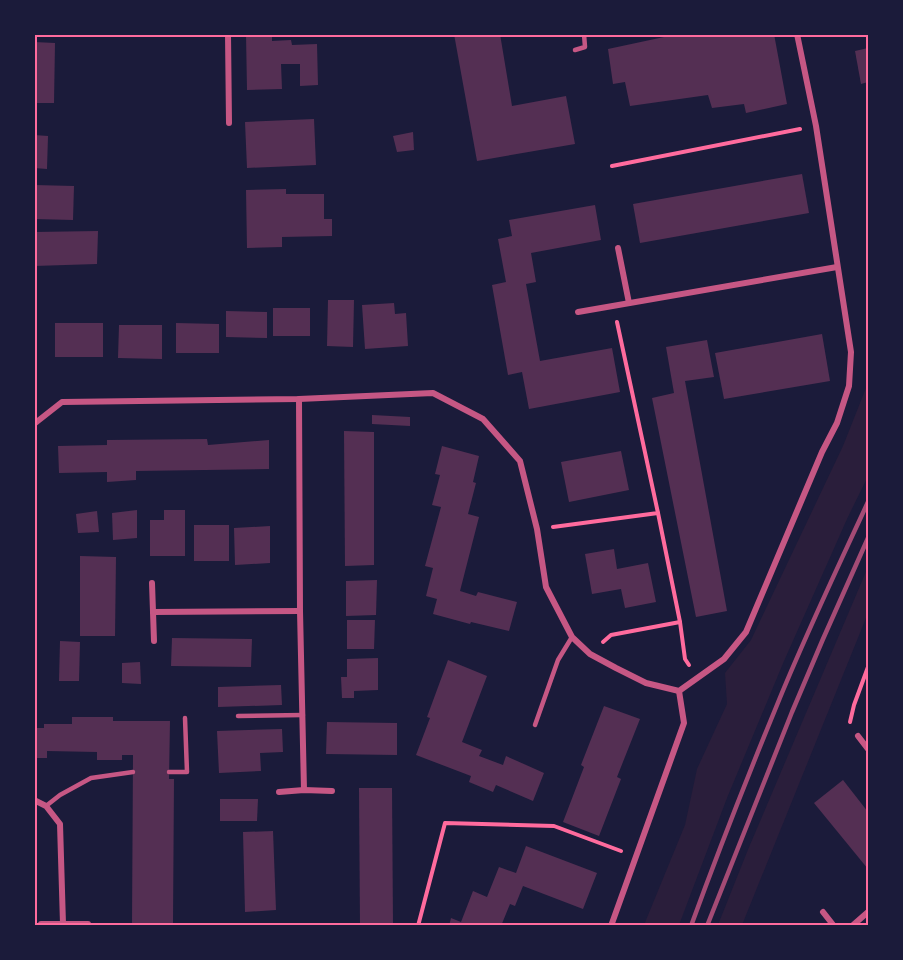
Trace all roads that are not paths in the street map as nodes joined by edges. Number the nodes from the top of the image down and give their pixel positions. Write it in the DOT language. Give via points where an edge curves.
graph roads {
  1 [pos="228,34"];
  2 [pos="584,34"];
  3 [pos="797,34"];
  4 [pos="575,50"];
  5 [pos="229,123"];
  6 [pos="618,248"];
  7 [pos="837,267"];
  8 [pos="629,303"];
  9 [pos="578,312"];
  10 [pos="299,399"];
  11 [pos="34,424"];
  12 [pos="152,583"];
  13 [pos="300,611"];
  14 [pos="153,612"];
  15 [pos="572,637"];
  16 [pos="154,641"];
  17 [pos="678,692"];
  18 [pos="303,715"];
  19 [pos="237,716"];
  20 [pos="185,718"];
  21 [pos="536,725"];
  22 [pos="858,736"];
  23 [pos="868,750"];
  24 [pos="133,772"];
  25 [pos="169,772"];
  26 [pos="304,790"];
  27 [pos="332,791"];
  28 [pos="279,792"];
  29 [pos="34,800"];
  30 [pos="46,806"];
  31 [pos="823,912"];
  32 [pos="868,912"];
  33 [pos="63,924"];
  34 [pos="38,925"];
  35 [pos="89,925"];
  36 [pos="611,926"];
  37 [pos="834,926"];
  38 [pos="852,926"];
  1 -- 5 [label="street"];
  2 -- 4 [label="lane" via="585,47"];
  3 -- 7 [label="street" via="816,126"];
  6 -- 8 [label="street"];
  7 -- 8 [label="street"];
  7 -- 17 [label="street" via="851,352 849,386 837,423 746,632 724,659"];
  8 -- 9 [label="street"];
  10 -- 11 [label="street" via="62,402"];
  10 -- 13 [label="street"];
  10 -- 15 [label="street" via="433,393 483,418 520,461 546,587"];
  12 -- 14 [label="street"];
  13 -- 14 [label="street"];
  13 -- 18 [label="street"];
  14 -- 16 [label="street"];
  15 -- 17 [label="street" via="590,654 616,669"];
  15 -- 21 [label="lane" via="558,660"];
  17 -- 36 [label="street" via="684,723"];
  18 -- 19 [label="lane"];
  18 -- 26 [label="street"];
  20 -- 25 [label="lane" via="188,772"];
  22 -- 23 [label="street"];
  24 -- 30 [label="lane" via="91,778"];
  26 -- 27 [label="street"];
  26 -- 28 [label="street"];
  29 -- 30 [label="street"];
  30 -- 33 [label="street" via="60,825"];
  31 -- 37 [label="street"];
  32 -- 38 [label="street"];
  33 -- 34 [label="street"];
  33 -- 35 [label="street"];
}
